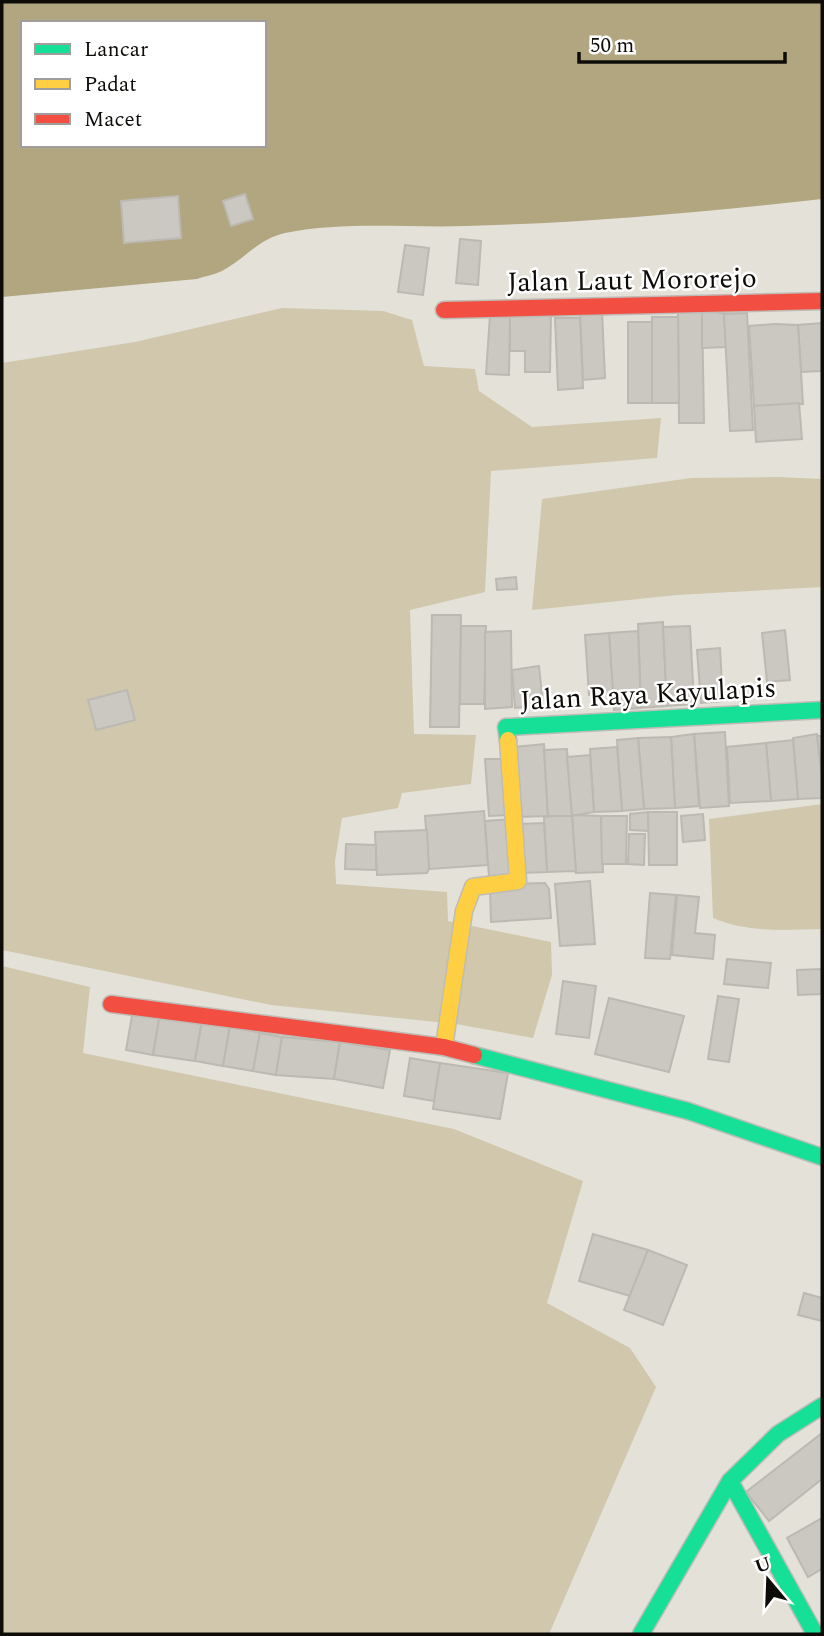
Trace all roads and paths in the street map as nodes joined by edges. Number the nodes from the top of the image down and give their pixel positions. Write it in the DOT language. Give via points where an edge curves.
graph roads {
  1 [pos="822,301"];
  2 [pos="444,310"];
  3 [pos="822,710"];
  4 [pos="111,1004"];
  5 [pos="444,1046"];
  6 [pos="822,1157"];
  7 [pos="822,1406"];
  8 [pos="730,1481"];
  9 [pos="641,1634"];
  10 [pos="815,1634"];
  1 -- 2 [label="street, Jalan Laut Mororejo"];
  3 -- 5 [label="street, Jalan Raya Kayulapis" via="506,727 517,881 473,887 464,911"];
  4 -- 5 [label="street"];
  5 -- 6 [label="street" via="688,1111"];
  7 -- 8 [label="street" via="778,1434"];
  8 -- 9 [label="street"];
  8 -- 10 [label="street"];
}
